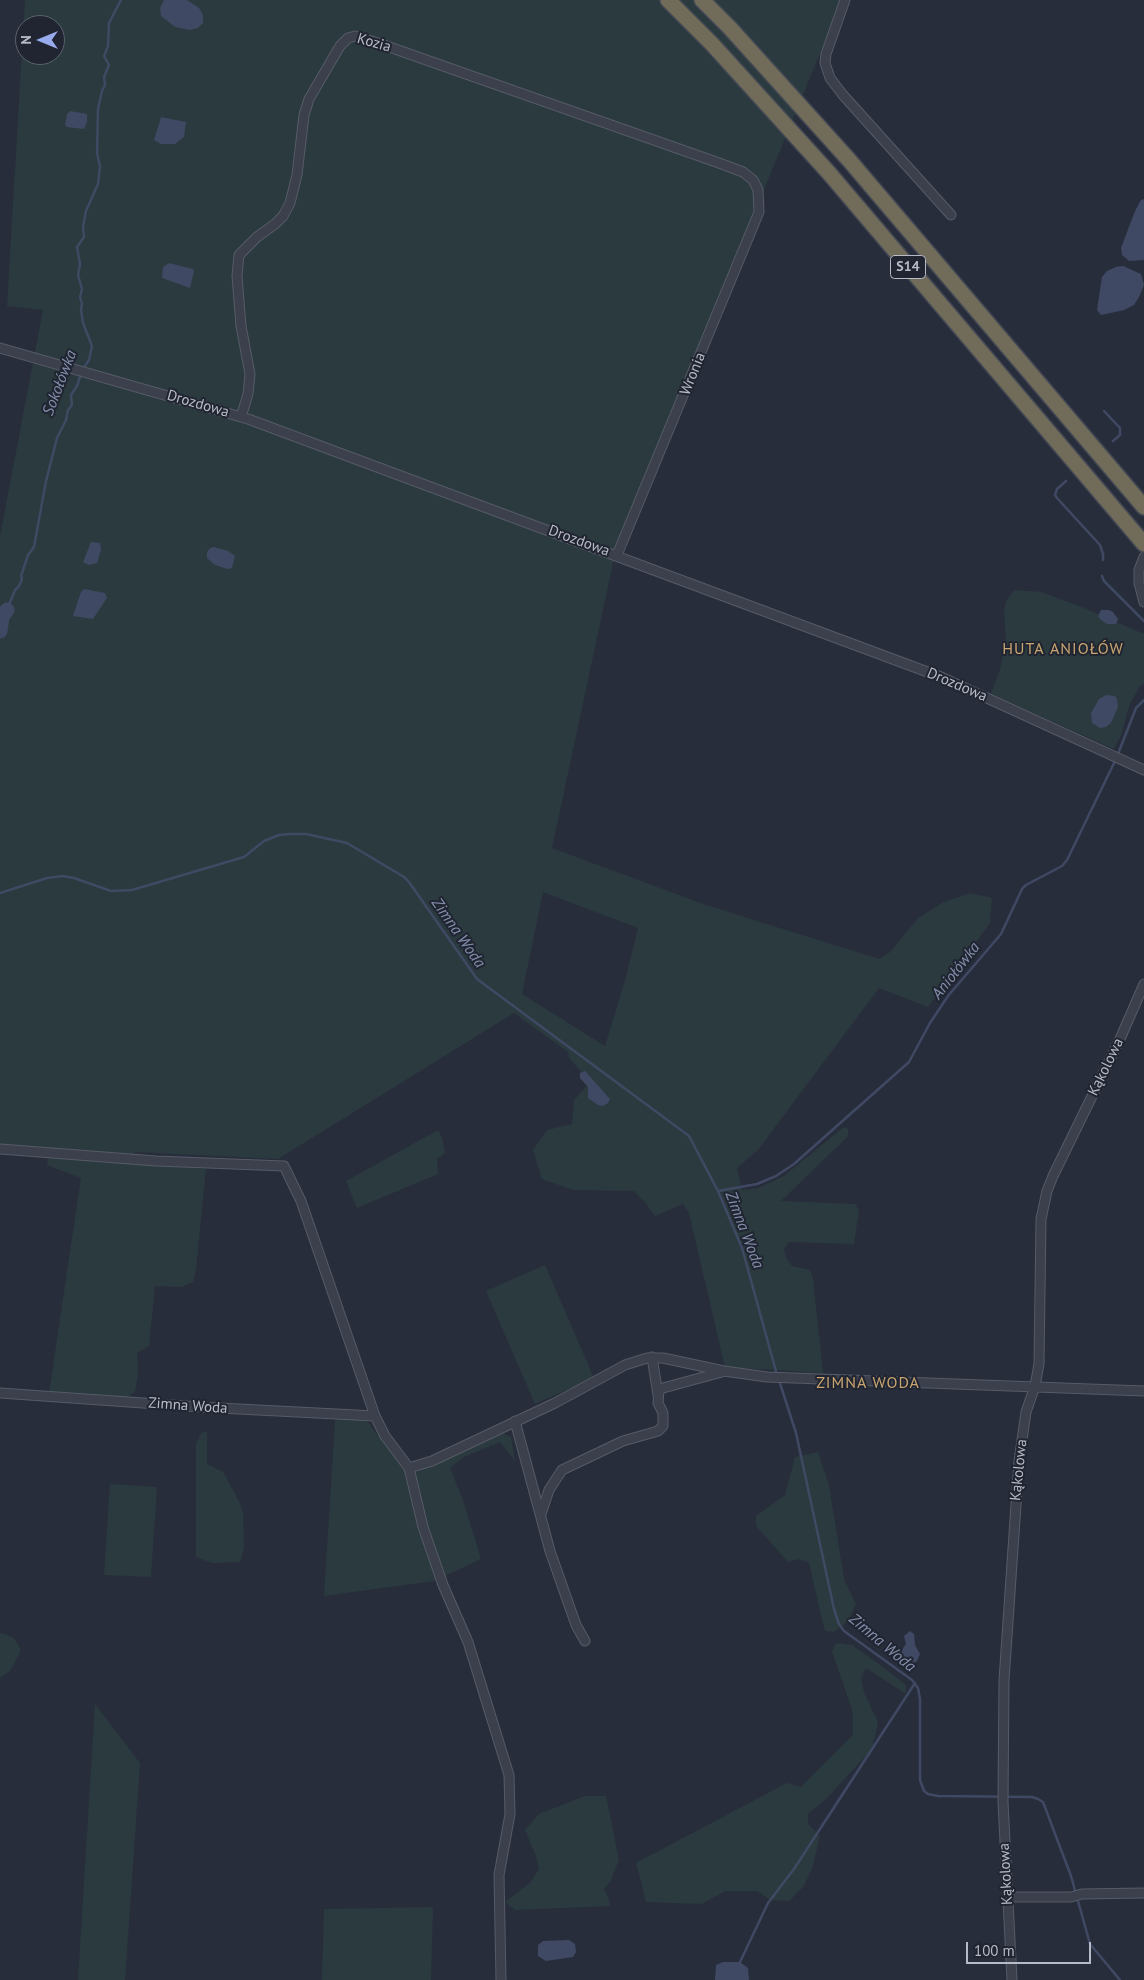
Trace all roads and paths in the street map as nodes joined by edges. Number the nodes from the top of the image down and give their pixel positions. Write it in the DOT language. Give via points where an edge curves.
graph roads {
  1 [pos="668,0"];
  2 [pos="702,0"];
  3 [pos="845,0"];
  4 [pos="758,190"];
  5 [pos="951,215"];
  6 [pos="0,348"];
  7 [pos="241,417"];
  8 [pos="1144,507"];
  9 [pos="1142,542"];
  10 [pos="617,555"];
  11 [pos="1144,557"];
  12 [pos="1144,602"];
  13 [pos="1144,770"];
  14 [pos="1144,984"];
  15 [pos="0,1149"];
  16 [pos="652,1357"];
  17 [pos="726,1372"];
  18 [pos="1035,1386"];
  19 [pos="1144,1391"];
  20 [pos="0,1393"];
  21 [pos="658,1395"];
  22 [pos="375,1416"];
  23 [pos="515,1421"];
  24 [pos="409,1468"];
  25 [pos="541,1514"];
  26 [pos="585,1641"];
  27 [pos="1144,1893"];
  28 [pos="1007,1898"];
  29 [pos="501,1980"];
  30 [pos="1012,1980"];
  1 -- 9 [label="highway, S14" via="829,173"];
  2 -- 8 [label="highway, S14" via="849,160"];
  3 -- 5 [label="street" via="826,54 830,78"];
  4 -- 7 [label="street, Kozia" via="753,180 743,172 719,163 378,43 354,36 348,38 309,99 290,203 283,216 240,255 236,267 241,326 250,374"];
  4 -- 10 [label="street, Wronia" via="759,212 754,228"];
  6 -- 7 [label="street, Drozdowa"];
  7 -- 10 [label="street, Drozdowa"];
  10 -- 13 [label="street, Drozdowa" via="941,677"];
  11 -- 12 [label="street" via="1139,583"];
  14 -- 18 [label="street, Kąkolowa" via="1047,1191 1041,1219 1039,1364"];
  15 -- 22 [label="street" via="156,1161 284,1166 301,1201"];
  16 -- 17 [label="street"];
  16 -- 21 [label="street"];
  16 -- 23 [label="street" via="625,1365"];
  17 -- 18 [label="street"];
  17 -- 21 [label="street" via="663,1388"];
  18 -- 19 [label="street"];
  18 -- 28 [label="street, Kąkolowa" via="1024,1425 1004,1680"];
  20 -- 22 [label="street, Zimna Woda"];
  21 -- 25 [label="street" via="663,1426 658,1431 623,1441 562,1470 549,1490"];
  22 -- 24 [label="street" via="385,1436"];
  23 -- 24 [label="street" via="432,1461"];
  23 -- 25 [label="street"];
  24 -- 29 [label="street" via="423,1527 443,1585 468,1642 509,1774 510,1814 499,1874"];
  25 -- 26 [label="street" via="552,1557"];
  27 -- 28 [label="street"];
  28 -- 30 [label="street, Kąkolowa"];
}
